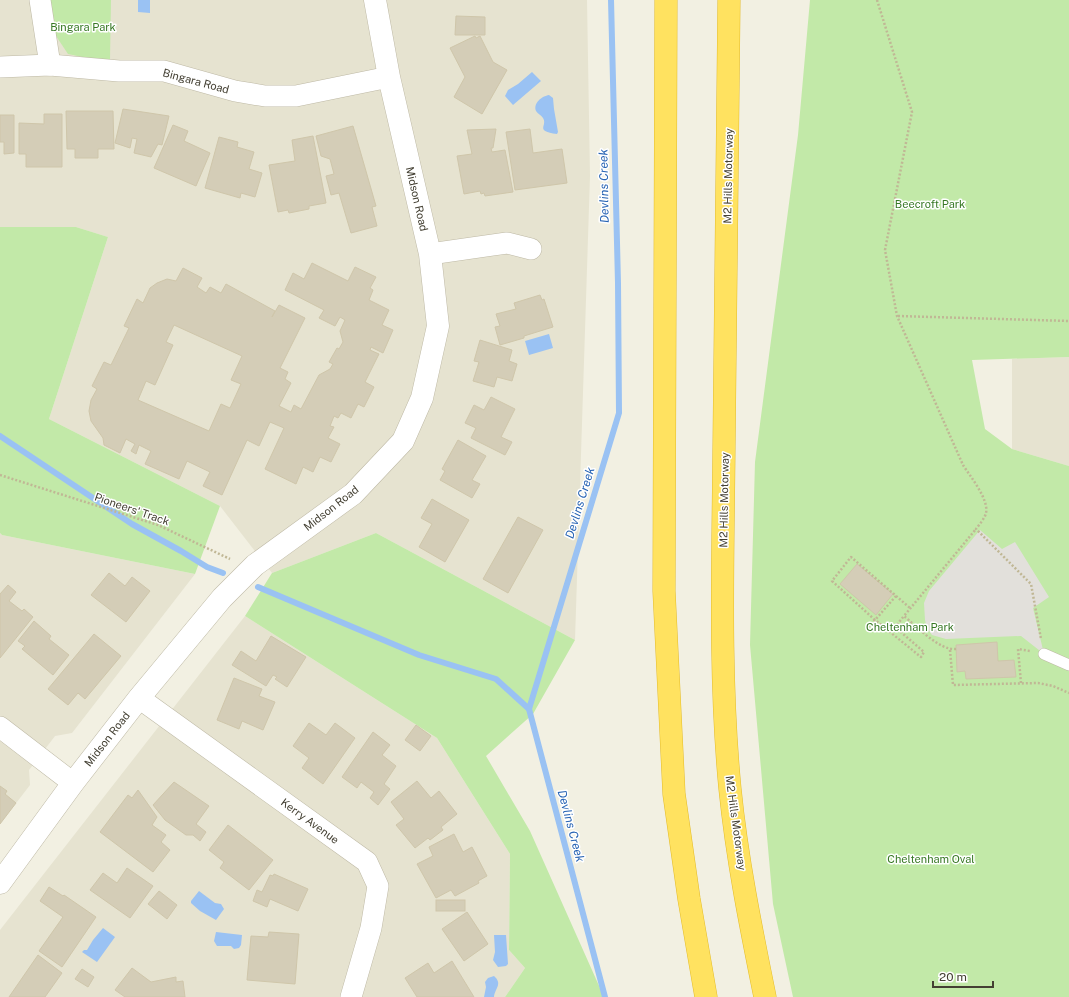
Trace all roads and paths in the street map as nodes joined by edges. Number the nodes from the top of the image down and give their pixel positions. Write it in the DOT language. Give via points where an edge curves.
graph roads {
  1 [pos="40,0"];
  2 [pos="375,0"];
  3 [pos="666,0"];
  4 [pos="729,0"];
  5 [pos="877,0"];
  6 [pos="50,65"];
  7 [pos="0,67"];
  8 [pos="390,77"];
  9 [pos="531,249"];
  10 [pos="430,254"];
  11 [pos="897,316"];
  12 [pos="1069,321"];
  13 [pos="0,476"];
  14 [pos="976,529"];
  15 [pos="255,565"];
  16 [pos="896,596"];
  17 [pos="910,608"];
  18 [pos="904,616"];
  19 [pos="875,620"];
  20 [pos="868,627"];
  21 [pos="956,649"];
  22 [pos="950,650"];
  23 [pos="1044,654"];
  24 [pos="1069,665"];
  25 [pos="1020,683"];
  26 [pos="1069,693"];
  27 [pos="139,698"];
  28 [pos="0,727"];
  29 [pos="73,783"];
  30 [pos="0,883"];
  31 [pos="351,997"];
  32 [pos="706,997"];
  33 [pos="765,997"];
  1 -- 6 [label="street"];
  2 -- 8 [label="street, Midson Road"];
  3 -- 32 [label="highway" via="664,591 674,794"];
  4 -- 33 [label="highway, M2 Hills Motorway" via="723,546 725,729 730,792"];
  5 -- 11 [label="path" via="912,112 885,250"];
  6 -- 7 [label="street, Bingara Road"];
  6 -- 8 [label="street, Bingara Road" via="119,71 164,71 235,91 265,96 296,96"];
  8 -- 10 [label="street, Midson Road"];
  9 -- 10 [label="street" via="507,243"];
  10 -- 15 [label="street, Midson Road" via="438,326 422,398 402,441 353,494"];
  11 -- 12 [label="path"];
  11 -- 14 [label="path" via="963,465 985,502 986,513"];
  13 -- 15 [label="path, Pioneers' Track" via="158,525 227,559"];
  14 -- 17 [label="path"];
  14 -- 23 [label="path" via="1031,584"];
  15 -- 27 [label="street, Midson Road" via="222,598"];
  16 -- 17 [label="path"];
  16 -- 19 [label="path"];
  16 -- 19 [label="path" via="851,557 832,581"];
  17 -- 18 [label="path"];
  18 -- 19 [label="path" via="895,627 924,652 921,656"];
  18 -- 22 [label="path" via="930,639"];
  19 -- 20 [label="path"];
  21 -- 22 [label="path"];
  22 -- 25 [label="path" via="954,684"];
  23 -- 24 [label="lane"];
  23 -- 25 [label="path" via="1018,649"];
  25 -- 26 [label="path" via="1046,684"];
  27 -- 29 [label="street, Midson Road"];
  27 -- 31 [label="street, Kerry Avenue" via="366,862 378,886 371,928"];
  28 -- 29 [label="street"];
  29 -- 30 [label="street, Midson Road"];
}
